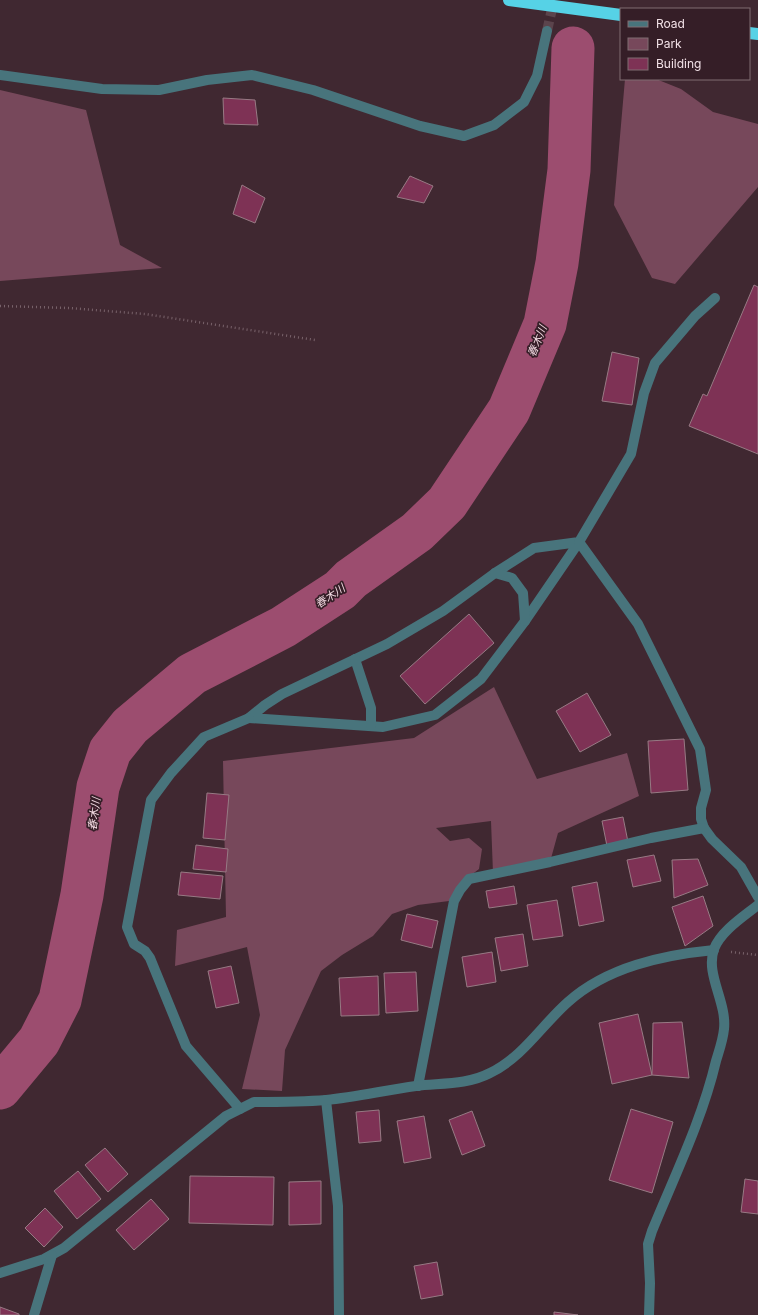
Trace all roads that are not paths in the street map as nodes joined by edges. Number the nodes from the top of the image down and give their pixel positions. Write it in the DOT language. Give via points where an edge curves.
graph roads {
  1 [pos="509,0"];
  2 [pos="620,15"];
  3 [pos="548,31"];
  4 [pos="0,75"];
  5 [pos="715,298"];
  6 [pos="579,542"];
  7 [pos="495,573"];
  8 [pos="525,621"];
  9 [pos="355,659"];
  10 [pos="249,718"];
  11 [pos="371,726"];
  12 [pos="704,828"];
  13 [pos="758,897"];
  14 [pos="758,905"];
  15 [pos="714,950"];
  16 [pos="418,1086"];
  17 [pos="326,1100"];
  18 [pos="240,1109"];
  19 [pos="52,1255"];
  20 [pos="0,1273"];
  21 [pos="34,1315"];
  22 [pos="339,1315"];
  23 [pos="649,1315"];
  1 -- 2 [label="highway"];
  3 -- 4 [label="street" via="537,76 524,102 494,125 464,136 420,126 313,90 252,75 207,80 159,90 102,89"];
  5 -- 6 [label="street" via="695,316 655,363 644,393 631,454"];
  6 -- 7 [label="street" via="534,548"];
  6 -- 8 [label="street"];
  6 -- 12 [label="street" via="638,624 700,749 706,790 701,808"];
  7 -- 8 [label="street" via="512,578 523,592"];
  7 -- 9 [label="street" via="443,611 387,644"];
  8 -- 11 [label="street" via="481,679 435,715 383,727"];
  9 -- 10 [label="street" via="282,694"];
  9 -- 11 [label="street" via="371,708"];
  10 -- 11 [label="street"];
  10 -- 18 [label="street" via="204,737 171,773 151,800 126,928 134,944 150,958 186,1046"];
  12 -- 13 [label="street" via="741,867"];
  12 -- 16 [label="street" via="469,879 454,901"];
  14 -- 15 [label="street" via="723,934"];
  15 -- 16 [label="street" via="679,955 612,974 586,987 567,1003 506,1065 470,1080"];
  15 -- 23 [label="street" via="712,972 725,1017 724,1030 699,1118 648,1244"];
  16 -- 17 [label="street"];
  17 -- 18 [label="street" via="254,1102"];
  17 -- 22 [label="street" via="338,1206"];
  18 -- 19 [label="street" via="226,1116 64,1248"];
  19 -- 20 [label="street"];
  19 -- 21 [label="street"];
}
